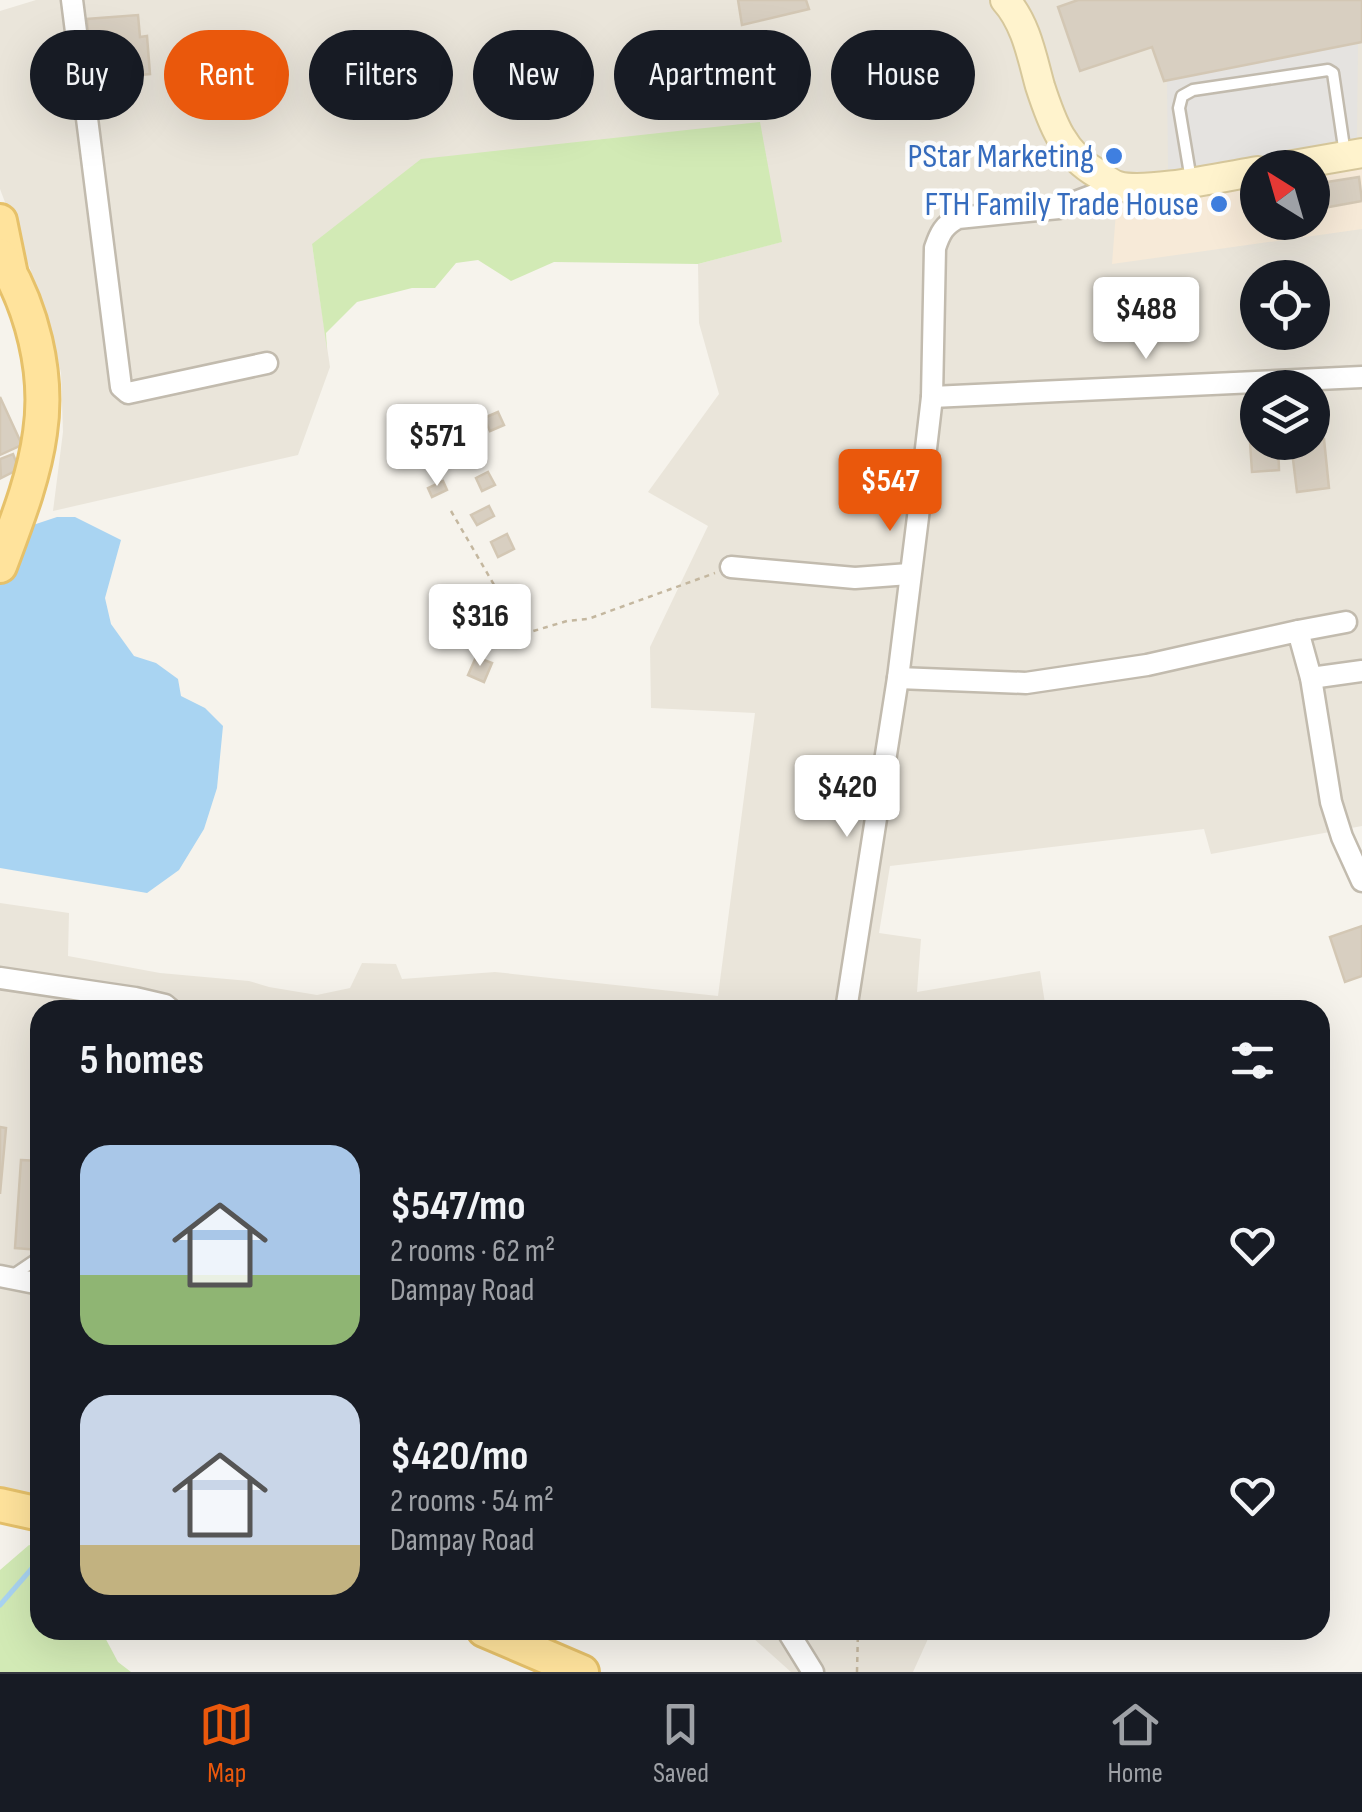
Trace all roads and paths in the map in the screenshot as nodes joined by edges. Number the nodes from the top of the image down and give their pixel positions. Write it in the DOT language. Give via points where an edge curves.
graph roads {
  1 [pos="72,0"];
  2 [pos="1010,3"];
  3 [pos="1354,154"];
  4 [pos="1240,173"];
  5 [pos="1191,181"];
  6 [pos="1118,186"];
  7 [pos="0,222"];
  8 [pos="5,263"];
  9 [pos="267,363"];
  10 [pos="1362,378"];
  11 [pos="932,397"];
  12 [pos="451,511"];
  13 [pos="0,566"];
  14 [pos="731,567"];
  15 [pos="910,574"];
  16 [pos="1346,622"];
  17 [pos="1298,630"];
  18 [pos="1362,671"];
  19 [pos="898,678"];
  20 [pos="1311,678"];
  21 [pos="1362,881"];
  22 [pos="0,978"];
  23 [pos="144,1000"];
  24 [pos="848,1000"];
  25 [pos="30,1263"];
  26 [pos="4,1277"];
  27 [pos="30,1282"];
  28 [pos="0,1505"];
  29 [pos="30,1512"];
  30 [pos="507,1640"];
  31 [pos="794,1640"];
  32 [pos="858,1640"];
  33 [pos="582,1672"];
  34 [pos="813,1672"];
  35 [pos="857,1672"];
  1 -- 9 [label="street" via="120,387 128,393"];
  2 -- 6 [label="main road" via="1063,144 1082,166"];
  3 -- 5 [label="lane" via="1328,70 1193,90 1178,108"];
  4 -- 5 [label="main road"];
  5 -- 6 [label="main road"];
  6 -- 11 [label="street" via="1059,208 947,224 936,248"];
  7 -- 8 [label="main road"];
  8 -- 13 [label="main road" via="36,341 42,398 30,476"];
  10 -- 11 [label="street"];
  11 -- 15 [label="street"];
  12 -- 14 [label="path" via="502,602 530,632 588,619"];
  14 -- 15 [label="street" via="855,578"];
  15 -- 19 [label="street"];
  16 -- 17 [label="street"];
  17 -- 19 [label="street" via="1147,665 1026,682"];
  17 -- 20 [label="street"];
  18 -- 20 [label="street"];
  19 -- 24 [label="street"];
  20 -- 21 [label="street" via="1331,802"];
  22 -- 23 [label="street"];
  25 -- 26 [label="lane"];
  26 -- 27 [label="street"];
  28 -- 29 [label="main road"];
  30 -- 33 [label="main road"];
  31 -- 34 [label="street"];
  32 -- 35 [label="path"];
}
